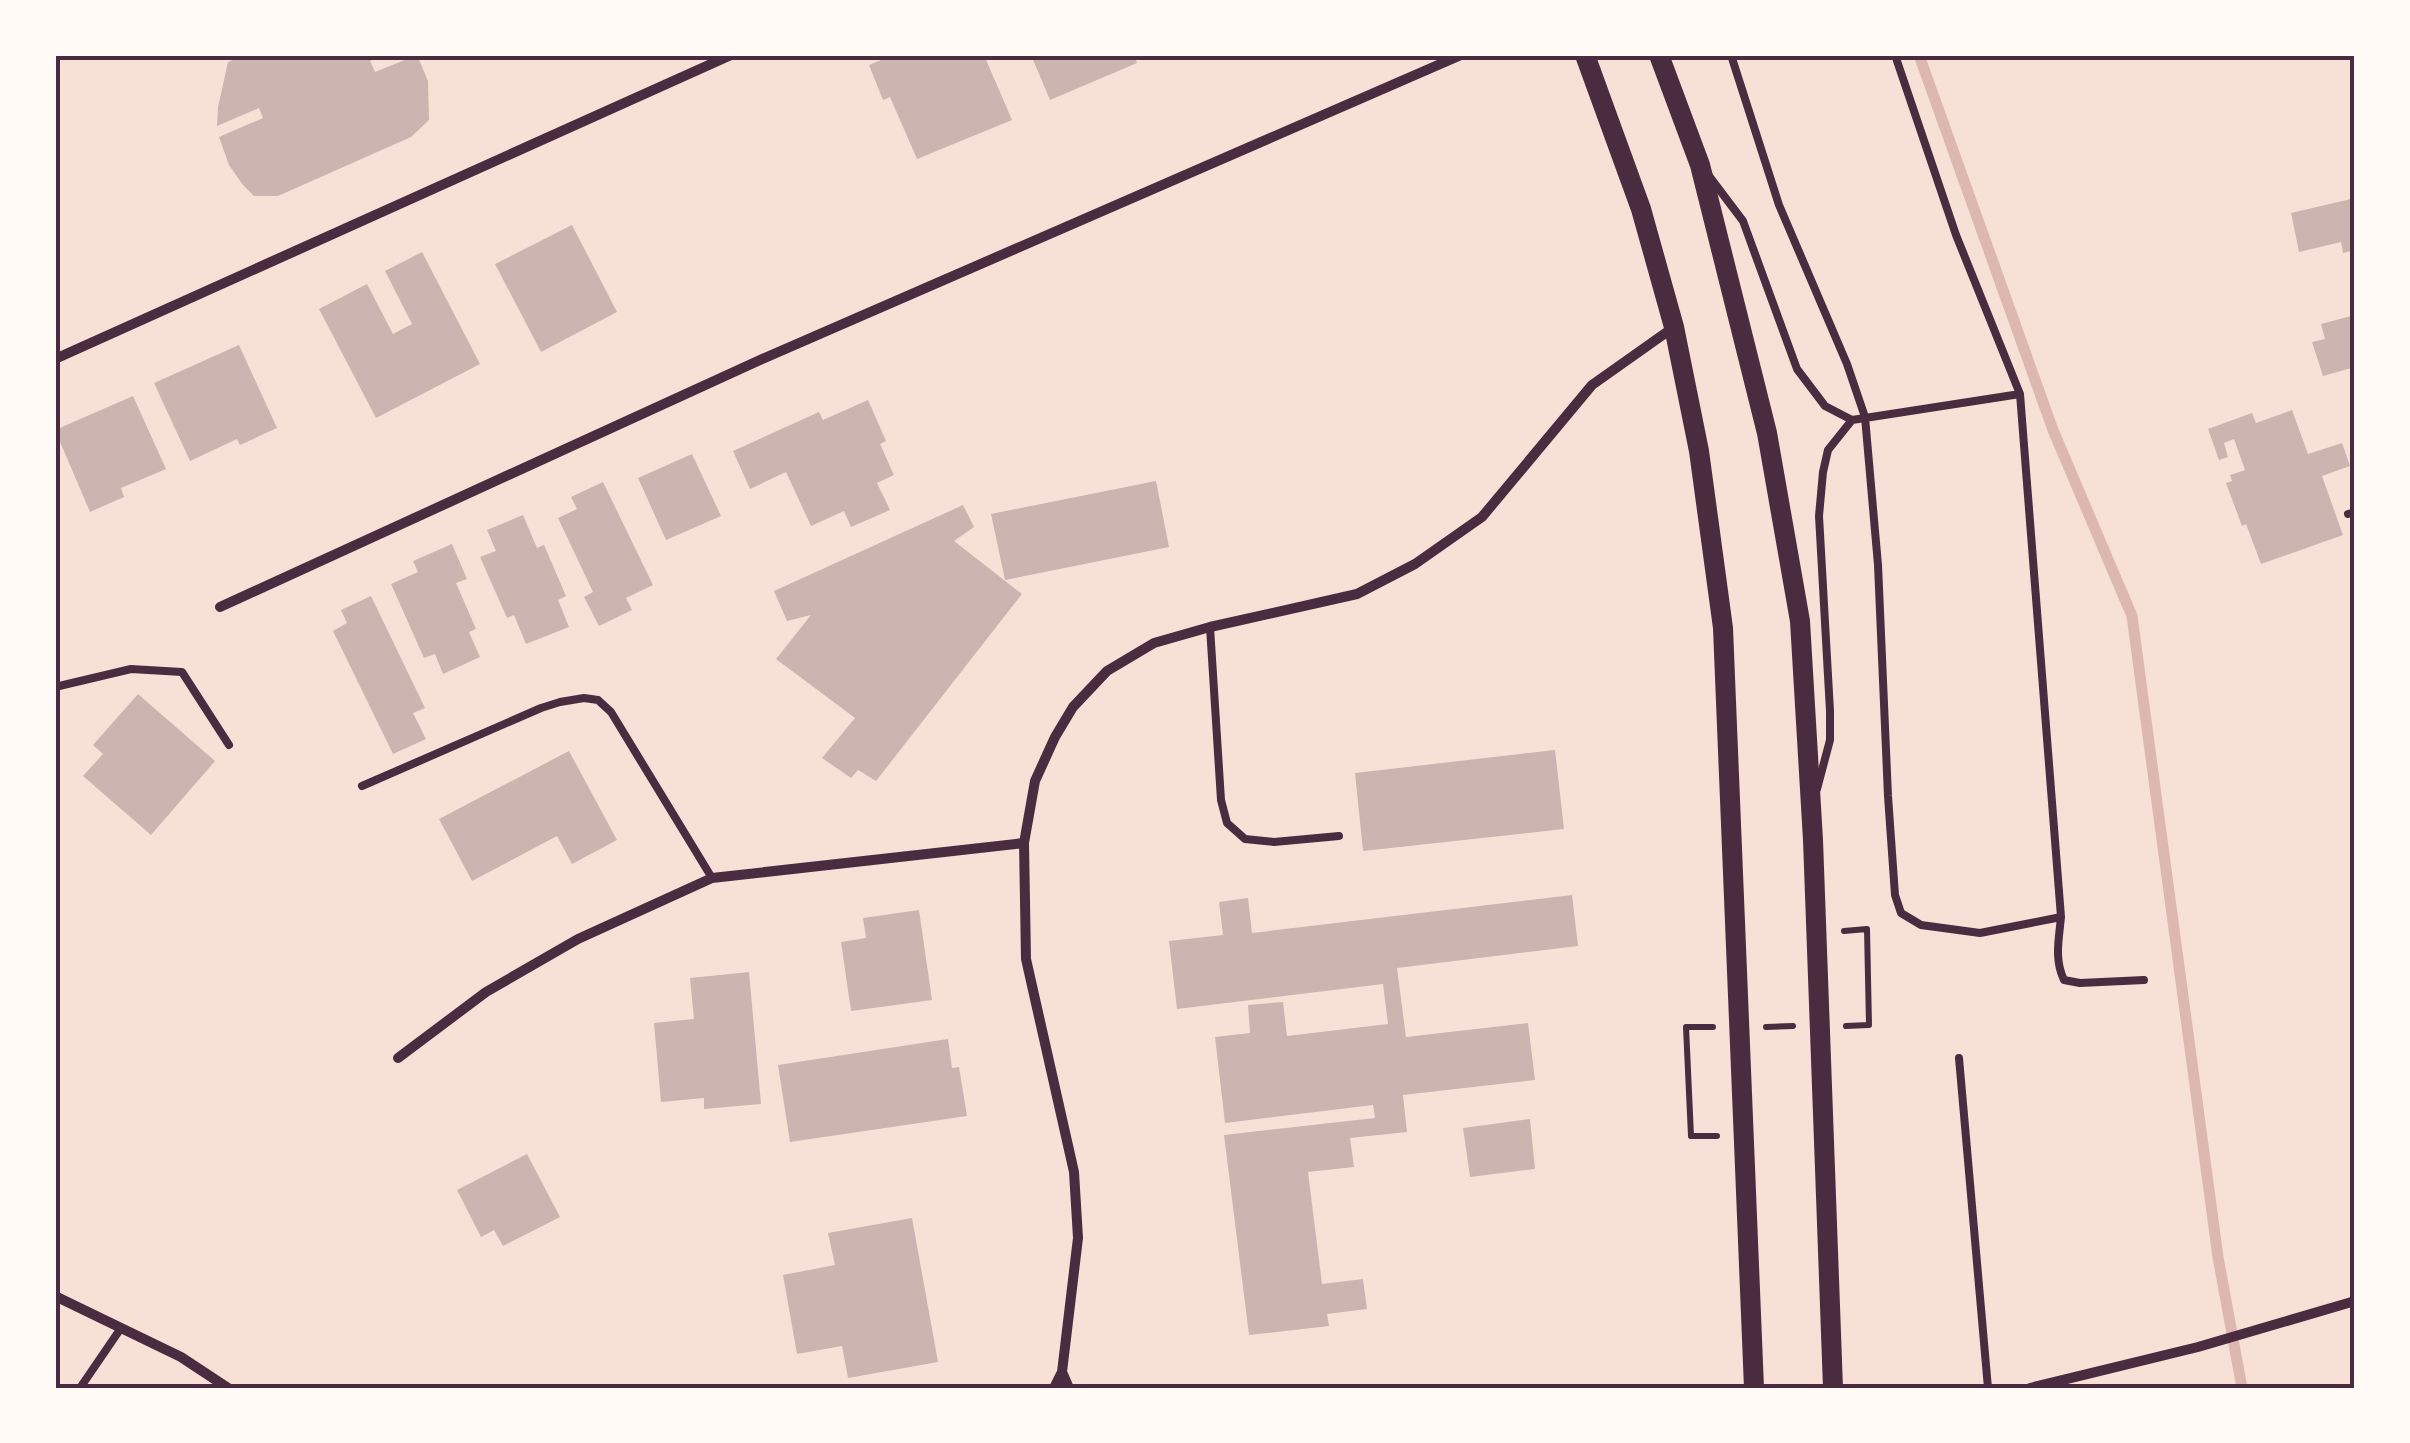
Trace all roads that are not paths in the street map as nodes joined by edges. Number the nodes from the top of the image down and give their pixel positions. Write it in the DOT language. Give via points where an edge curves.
graph roads {
  1 [pos="731,55"];
  2 [pos="1461,55"];
  3 [pos="1585,55"];
  4 [pos="1659,55"];
  5 [pos="1732,55"];
  6 [pos="1895,55"];
  7 [pos="1700,166"];
  8 [pos="1674,327"];
  9 [pos="55,359"];
  10 [pos="2020,394"];
  11 [pos="1865,417"];
  12 [pos="1852,420"];
  13 [pos="220,607"];
  14 [pos="1210,627"];
  15 [pos="55,687"];
  16 [pos="229,744"];
  17 [pos="362,786"];
  18 [pos="1811,810"];
  19 [pos="1339,836"];
  20 [pos="1024,843"];
  21 [pos="712,878"];
  22 [pos="2062,917"];
  23 [pos="2144,980"];
  24 [pos="398,1058"];
  25 [pos="1959,1058"];
  26 [pos="55,1296"];
  27 [pos="2355,1301"];
  28 [pos="121,1328"];
  29 [pos="1062,1372"];
  30 [pos="80,1388"];
  31 [pos="228,1388"];
  32 [pos="1054,1388"];
  33 [pos="1069,1388"];
  34 [pos="1754,1388"];
  35 [pos="1833,1388"];
  36 [pos="1988,1388"];
  37 [pos="2030,1388"];
  1 -- 9 [label="street"];
  2 -- 13 [label="street" via="760,360"];
  3 -- 8 [label="main road" via="1641,209"];
  4 -- 7 [label="main road"];
  5 -- 11 [label="lane" via="1779,206"];
  6 -- 10 [label="lane" via="1956,235"];
  7 -- 12 [label="lane" via="1742,221 1797,369 1825,406"];
  7 -- 18 [label="main road" via="1768,433 1800,620"];
  8 -- 14 [label="street" via="1592,385 1482,517 1416,564 1357,594"];
  8 -- 34 [label="main road" via="1724,628"];
  10 -- 11 [label="lane"];
  10 -- 22 [label="lane"];
  11 -- 12 [label="lane"];
  11 -- 22 [label="lane" via="1901,913 1921,925 1980,933"];
  12 -- 18 [label="lane" via="1828,450 1823,472 1819,516 1830,740"];
  14 -- 19 [label="lane" via="1227,823 1245,839"];
  14 -- 20 [label="street" via="1154,643 1107,670 1072,707 1035,782"];
  15 -- 16 [label="lane" via="131,669 182,672"];
  17 -- 21 [label="lane" via="541,708 598,700 612,712"];
  18 -- 35 [label="main road"];
  20 -- 21 [label="street"];
  20 -- 29 [label="street" via="1026,959 1074,1172 1078,1238"];
  21 -- 24 [label="street" via="578,938 486,992"];
  22 -- 23 [label="lane" via="2058,968 2064,980"];
  25 -- 36 [label="lane"];
  26 -- 28 [label="street"];
  27 -- 37 [label="street"];
  28 -- 30 [label="lane"];
  28 -- 31 [label="street"];
  29 -- 32 [label="street"];
  29 -- 33 [label="street"];
}
